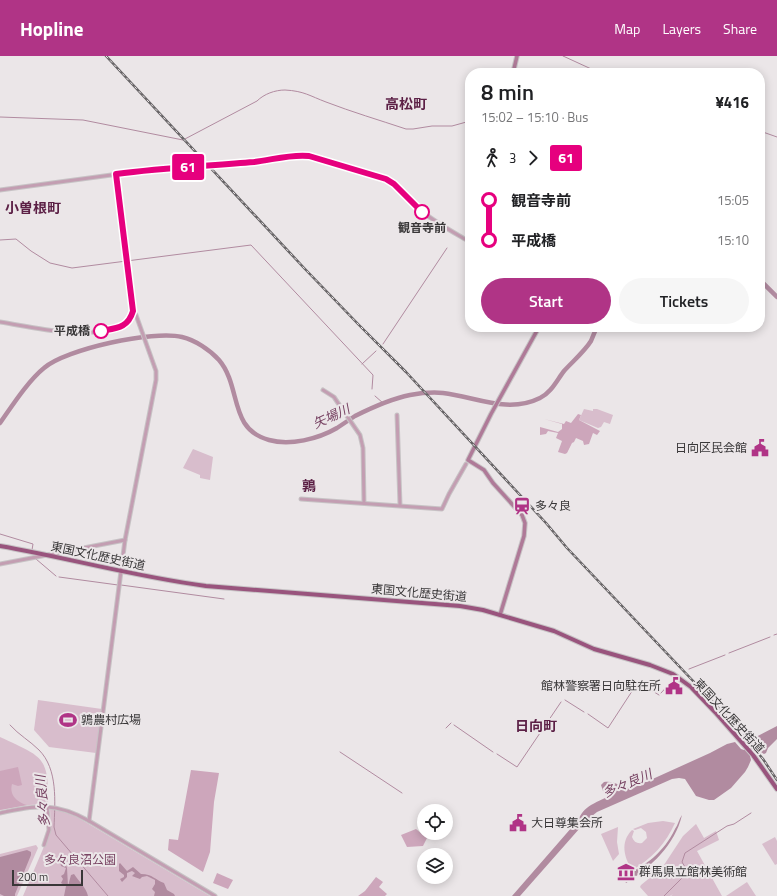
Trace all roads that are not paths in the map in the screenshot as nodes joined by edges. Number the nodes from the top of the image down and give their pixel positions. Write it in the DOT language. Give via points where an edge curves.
graph roads {
  1 [pos="517,56"];
  2 [pos="514,68"];
  3 [pos="116,174"];
  4 [pos="0,190"];
  5 [pos="465,239"];
  6 [pos="133,311"];
  7 [pos="0,322"];
  8 [pos="536,332"];
  9 [pos="323,390"];
  10 [pos="396,416"];
  11 [pos="466,464"];
  12 [pos="300,499"];
  13 [pos="364,503"];
  14 [pos="400,505"];
  15 [pos="125,540"];
  16 [pos="0,546"];
  17 [pos="47,555"];
  18 [pos="0,564"];
  19 [pos="121,571"];
  20 [pos="500,615"];
  21 [pos="777,789"];
  22 [pos="49,807"];
  23 [pos="0,813"];
  24 [pos="89,821"];
  25 [pos="44,845"];
  26 [pos="215,896"];
  1 -- 2 [label="main road"];
  3 -- 4 [label="street"];
  3 -- 5 [label="street" via="313,156 386,179 430,218"];
  3 -- 6 [label="street"];
  6 -- 7 [label="street" via="124,326 101,331 62,332"];
  6 -- 15 [label="street" via="156,371 156,380"];
  8 -- 20 [label="main road" via="468,460 486,472 524,518 525,532"];
  9 -- 13 [label="street" via="335,398 362,439"];
  10 -- 14 [label="street"];
  11 -- 14 [label="street" via="442,509"];
  12 -- 13 [label="street"];
  13 -- 14 [label="street"];
  15 -- 17 [label="street"];
  15 -- 19 [label="street"];
  16 -- 17 [label="highway, 東国文化歴史街道"];
  17 -- 18 [label="street"];
  17 -- 19 [label="highway, 東国文化歴史街道"];
  19 -- 20 [label="highway, 東国文化歴史街道" via="206,586 451,605"];
  19 -- 24 [label="street"];
  20 -- 21 [label="highway, 東国文化歴史街道" via="554,631 594,649 673,674 696,692 746,747"];
  22 -- 23 [label="street" via="28,807"];
  22 -- 24 [label="street" via="76,814"];
  22 -- 25 [label="street" via="49,830"];
  24 -- 26 [label="street"];
}
